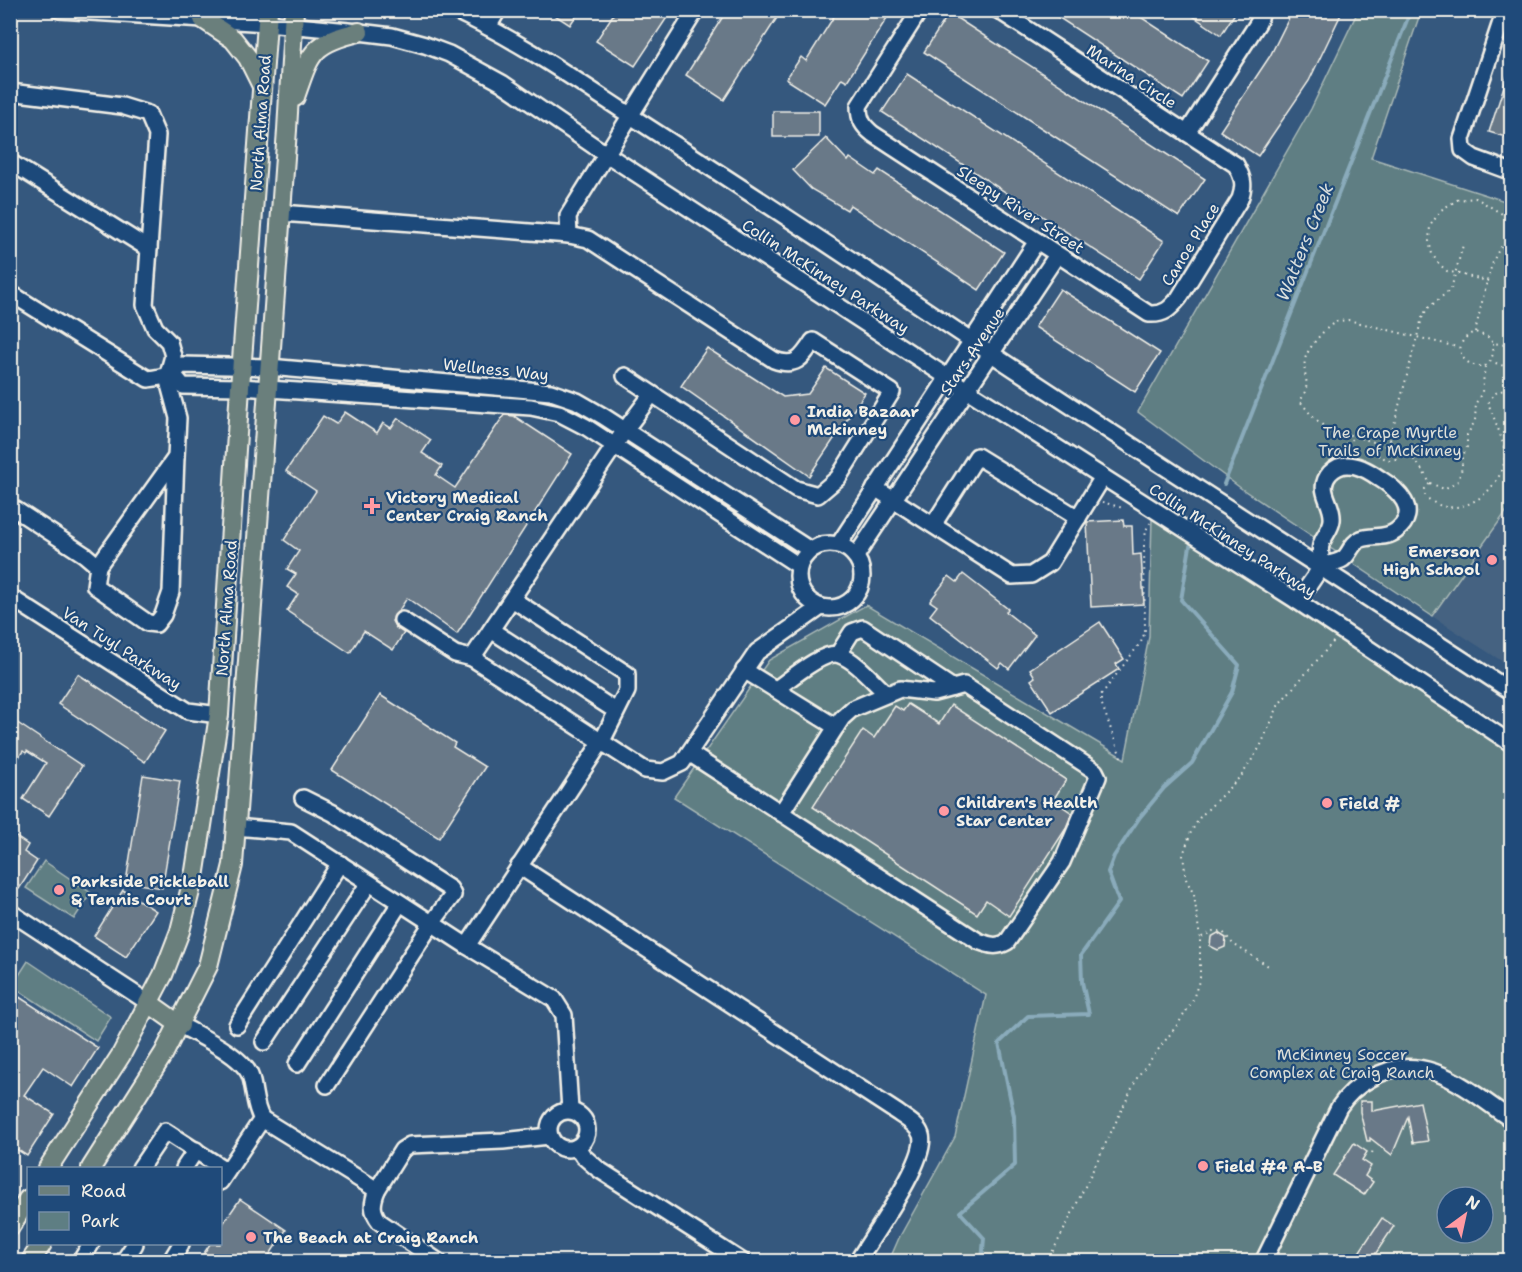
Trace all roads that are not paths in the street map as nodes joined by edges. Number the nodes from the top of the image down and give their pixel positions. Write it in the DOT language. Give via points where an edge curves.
graph roads {
  1 [pos="59,10"];
  2 [pos="453,10"];
  3 [pos="498,10"];
  4 [pos="696,10"];
  5 [pos="920,10"];
  6 [pos="998,10"];
  7 [pos="1263,10"];
  8 [pos="1505,10"];
  9 [pos="267,17"];
  10 [pos="294,18"];
  11 [pos="203,19"];
  12 [pos="488,27"];
  13 [pos="358,32"];
  14 [pos="262,86"];
  15 [pos="10,92"];
  16 [pos="629,115"];
  17 [pos="287,118"];
  18 [pos="1187,134"];
  19 [pos="606,153"];
  20 [pos="10,162"];
  21 [pos="1512,172"];
  22 [pos="1242,176"];
  23 [pos="281,213"];
  24 [pos="569,235"];
  25 [pos="1037,242"];
  26 [pos="149,249"];
  27 [pos="1057,255"];
  28 [pos="10,293"];
  29 [pos="1149,314"];
  30 [pos="972,341"];
  31 [pos="992,354"];
  32 [pos="242,365"];
  33 [pos="269,367"];
  34 [pos="170,375"];
  35 [pos="625,376"];
  36 [pos="391,377"];
  37 [pos="948,378"];
  38 [pos="459,383"];
  39 [pos="240,387"];
  40 [pos="267,389"];
  41 [pos="967,390"];
  42 [pos="652,394"];
  43 [pos="390,397"];
  44 [pos="458,402"];
  45 [pos="625,430"];
  46 [pos="614,446"];
  47 [pos="176,458"];
  48 [pos="1103,477"];
  49 [pos="875,488"];
  50 [pos="894,500"];
  51 [pos="10,506"];
  52 [pos="1078,518"];
  53 [pos="933,525"];
  54 [pos="839,544"];
  55 [pos="810,550"];
  56 [pos="856,556"];
  57 [pos="98,566"];
  58 [pos="799,566"];
  59 [pos="1321,566"];
  60 [pos="10,597"];
  61 [pos="512,599"];
  62 [pos="1297,601"];
  63 [pos="821,607"];
  64 [pos="402,620"];
  65 [pos="491,630"];
  66 [pos="838,654"];
  67 [pos="472,658"];
  68 [pos="744,670"];
  69 [pos="953,688"];
  70 [pos="776,690"];
  71 [pos="1512,692"];
  72 [pos="887,694"];
  73 [pos="616,711"];
  74 [pos="219,715"];
  75 [pos="836,727"];
  76 [pos="602,741"];
  77 [pos="1512,744"];
  78 [pos="688,753"];
  79 [pos="303,798"];
  80 [pos="781,813"];
  81 [pos="236,827"];
  82 [pos="339,863"];
  83 [pos="519,866"];
  84 [pos="369,883"];
  85 [pos="400,903"];
  86 [pos="10,912"];
  87 [pos="432,923"];
  88 [pos="467,946"];
  89 [pos="149,1003"];
  90 [pos="180,1025"];
  91 [pos="237,1025"];
  92 [pos="264,1042"];
  93 [pos="297,1064"];
  94 [pos="327,1085"];
  95 [pos="570,1110"];
  96 [pos="262,1119"];
  97 [pos="1512,1120"];
  98 [pos="549,1136"];
  99 [pos="577,1147"];
  100 [pos="196,1150"];
  101 [pos="49,1167"];
  102 [pos="92,1167"];
  103 [pos="141,1167"];
  104 [pos="185,1167"];
  105 [pos="214,1167"];
  106 [pos="224,1177"];
  107 [pos="376,1190"];
  108 [pos="27,1201"];
  109 [pos="10,1227"];
  110 [pos="41,1245"];
  111 [pos="90,1245"];
  112 [pos="134,1245"];
  113 [pos="180,1245"];
  114 [pos="30,1262"];
  115 [pos="80,1262"];
  116 [pos="123,1262"];
  117 [pos="170,1262"];
  118 [pos="438,1262"];
  119 [pos="743,1262"];
  120 [pos="857,1262"];
  121 [pos="1263,1262"];
  1 -- 11 [label="street, Collin McKinney Parkway"];
  2 -- 12 [label="street, Collin McKinney Parkway"];
  3 -- 12 [label="street"];
  4 -- 16 [label="street"];
  5 -- 25 [label="street, Sleepy River Street" via="859,106 863,126"];
  6 -- 18 [label="street, Marina Circle"];
  7 -- 18 [label="street"];
  8 -- 21 [label="street" via="1462,139 1463,150 1474,158"];
  9 -- 10 [label="street, Collin McKinney Parkway"];
  9 -- 11 [label="street, Collin McKinney Parkway"];
  9 -- 14 [label="main road, North Alma Road"];
  10 -- 13 [label="street, Collin McKinney Parkway"];
  10 -- 17 [label="main road, North Alma Road"];
  11 -- 14 [label="main road" via="233,39"];
  12 -- 16 [label="street, Collin McKinney Parkway"];
  13 -- 17 [label="main road" via="334,38 314,52"];
  13 -- 19 [label="street, Collin McKinney Parkway" via="392,36 449,54 502,83"];
  14 -- 32 [label="main road, North Alma Road"];
  15 -- 26 [label="street" via="122,106 148,114 157,135"];
  16 -- 19 [label="street"];
  16 -- 30 [label="street, Collin McKinney Parkway"];
  17 -- 23 [label="main road, North Alma Road"];
  18 -- 22 [label="street, Marina Circle" via="1236,165"];
  19 -- 24 [label="street" via="568,216"];
  19 -- 37 [label="street, Collin McKinney Parkway"];
  20 -- 26 [label="street"];
  22 -- 29 [label="street, Canoe Place" via="1240,199 1179,298 1159,315"];
  23 -- 24 [label="street"];
  23 -- 33 [label="main road, North Alma Road"];
  24 -- 42 [label="street" via="588,239 774,360 793,362 813,340 892,392 838,478 818,495 796,489"];
  25 -- 27 [label="street, Sleepy River Street"];
  25 -- 30 [label="street, Stars Avenue"];
  26 -- 34 [label="street" via="146,305 155,328 169,342 173,356"];
  27 -- 29 [label="street, Sleepy River Street"];
  27 -- 31 [label="street, Stars Avenue"];
  28 -- 34 [label="street" via="148,379"];
  30 -- 31 [label="street, Collin McKinney Parkway"];
  30 -- 37 [label="street, Stars Avenue"];
  31 -- 41 [label="street, Stars Avenue"];
  31 -- 59 [label="street, Collin McKinney Parkway"];
  32 -- 33 [label="street, Wellness Way"];
  32 -- 34 [label="street, Wellness Way" via="182,365"];
  32 -- 39 [label="main road, North Alma Road"];
  33 -- 36 [label="street, Wellness Way"];
  33 -- 40 [label="main road, North Alma Road"];
  34 -- 39 [label="street, Wellness Way" via="183,386"];
  34 -- 47 [label="street" via="178,418"];
  35 -- 42 [label="street"];
  36 -- 38 [label="street, Wellness Way"];
  36 -- 43 [label="street"];
  37 -- 41 [label="street, Collin McKinney Parkway"];
  37 -- 49 [label="street, Stars Avenue"];
  38 -- 44 [label="street"];
  38 -- 45 [label="street, Wellness Way" via="551,392 577,401"];
  39 -- 40 [label="street, Wellness Way"];
  39 -- 74 [label="main road, North Alma Road"];
  40 -- 43 [label="street, Wellness Way"];
  40 -- 81 [label="main road, North Alma Road"];
  41 -- 48 [label="street, Collin McKinney Parkway"];
  41 -- 50 [label="street, Stars Avenue"];
  42 -- 45 [label="street"];
  43 -- 44 [label="street, Wellness Way"];
  44 -- 46 [label="street, Wellness Way" via="531,406 559,413"];
  45 -- 46 [label="street"];
  45 -- 55 [label="street, Wellness Way"];
  46 -- 58 [label="street, Wellness Way"];
  46 -- 61 [label="street"];
  47 -- 57 [label="street"];
  47 -- 57 [label="street" via="171,592 164,615 156,624 148,623 95,586"];
  48 -- 52 [label="street"];
  48 -- 62 [label="street, Collin McKinney Parkway"];
  49 -- 50 [label="street"];
  49 -- 54 [label="street, Stars Avenue"];
  50 -- 53 [label="street"];
  50 -- 56 [label="street, Stars Avenue"];
  51 -- 57 [label="street"];
  52 -- 53 [label="street" via="1050,563 1031,575 1012,576"];
  52 -- 53 [label="street" via="977,456"];
  54 -- 55 [label="street" via="828,543"];
  54 -- 56 [label="street"];
  55 -- 58 [label="street"];
  56 -- 63 [label="street" via="862,572 858,591 844,604"];
  58 -- 63 [label="street" via="800,588 811,602"];
  59 -- 59 [label="street" via="1344,559 1362,539 1398,530 1406,509 1398,491 1356,465 1333,470 1325,482 1324,496 1332,517 1321,544"];
  59 -- 62 [label="street"];
  59 -- 71 [label="street, Collin McKinney Parkway"];
  60 -- 74 [label="street, Van Tuyl Parkway" via="188,711"];
  61 -- 65 [label="street"];
  61 -- 73 [label="street" via="627,674 627,691"];
  62 -- 77 [label="street, Collin McKinney Parkway"];
  63 -- 68 [label="street" via="757,652"];
  64 -- 67 [label="street" via="455,654"];
  65 -- 67 [label="street"];
  65 -- 73 [label="street"];
  66 -- 69 [label="street" via="852,632 863,628"];
  66 -- 70 [label="street" via="824,656"];
  66 -- 72 [label="street"];
  67 -- 76 [label="street"];
  68 -- 70 [label="street"];
  68 -- 78 [label="street"];
  69 -- 72 [label="street" via="934,693 900,688"];
  69 -- 80 [label="street" via="964,685 1095,771 1098,777 1062,862 1007,942 990,946 978,941"];
  70 -- 75 [label="street"];
  72 -- 75 [label="street" via="852,709"];
  73 -- 76 [label="street"];
  74 -- 89 [label="main road, North Alma Road" via="180,932"];
  75 -- 80 [label="street"];
  76 -- 78 [label="street" via="645,770 663,772 682,763"];
  76 -- 83 [label="street"];
  78 -- 80 [label="street"];
  79 -- 87 [label="street" via="333,813 450,889 453,895"];
  81 -- 82 [label="street" via="291,832"];
  81 -- 90 [label="main road, North Alma Road" via="233,865 208,966"];
  82 -- 84 [label="street"];
  82 -- 91 [label="street"];
  83 -- 88 [label="street"];
  83 -- 120 [label="street" via="917,1128 922,1139 920,1155"];
  84 -- 85 [label="street"];
  84 -- 92 [label="street"];
  85 -- 87 [label="street"];
  85 -- 93 [label="street"];
  86 -- 89 [label="street"];
  87 -- 88 [label="street"];
  87 -- 94 [label="street"];
  88 -- 95 [label="street" via="548,994 558,1004 564,1015"];
  89 -- 90 [label="main road"];
  89 -- 101 [label="main road, North Alma Road" via="121,1055"];
  90 -- 96 [label="street" via="245,1066"];
  90 -- 102 [label="main road, North Alma Road"];
  95 -- 98 [label="street" via="552,1118"];
  95 -- 99 [label="street" via="581,1115 587,1126 585,1138"];
  96 -- 106 [label="street"];
  96 -- 107 [label="street"];
  97 -- 121 [label="street" via="1438,1072 1407,1068 1388,1070 1374,1077 1339,1107"];
  98 -- 99 [label="street" via="561,1148"];
  98 -- 107 [label="street" via="410,1145 402,1150"];
  99 -- 119 [label="street" via="598,1169"];
  100 -- 103 [label="street" via="165,1131"];
  100 -- 104 [label="street"];
  100 -- 105 [label="street"];
  107 -- 118 [label="street" via="373,1214"];
  108 -- 109 [label="main road"];
  110 -- 114 [label="main road"];
  111 -- 115 [label="street"];
  112 -- 116 [label="street"];
  113 -- 117 [label="street"];
}
